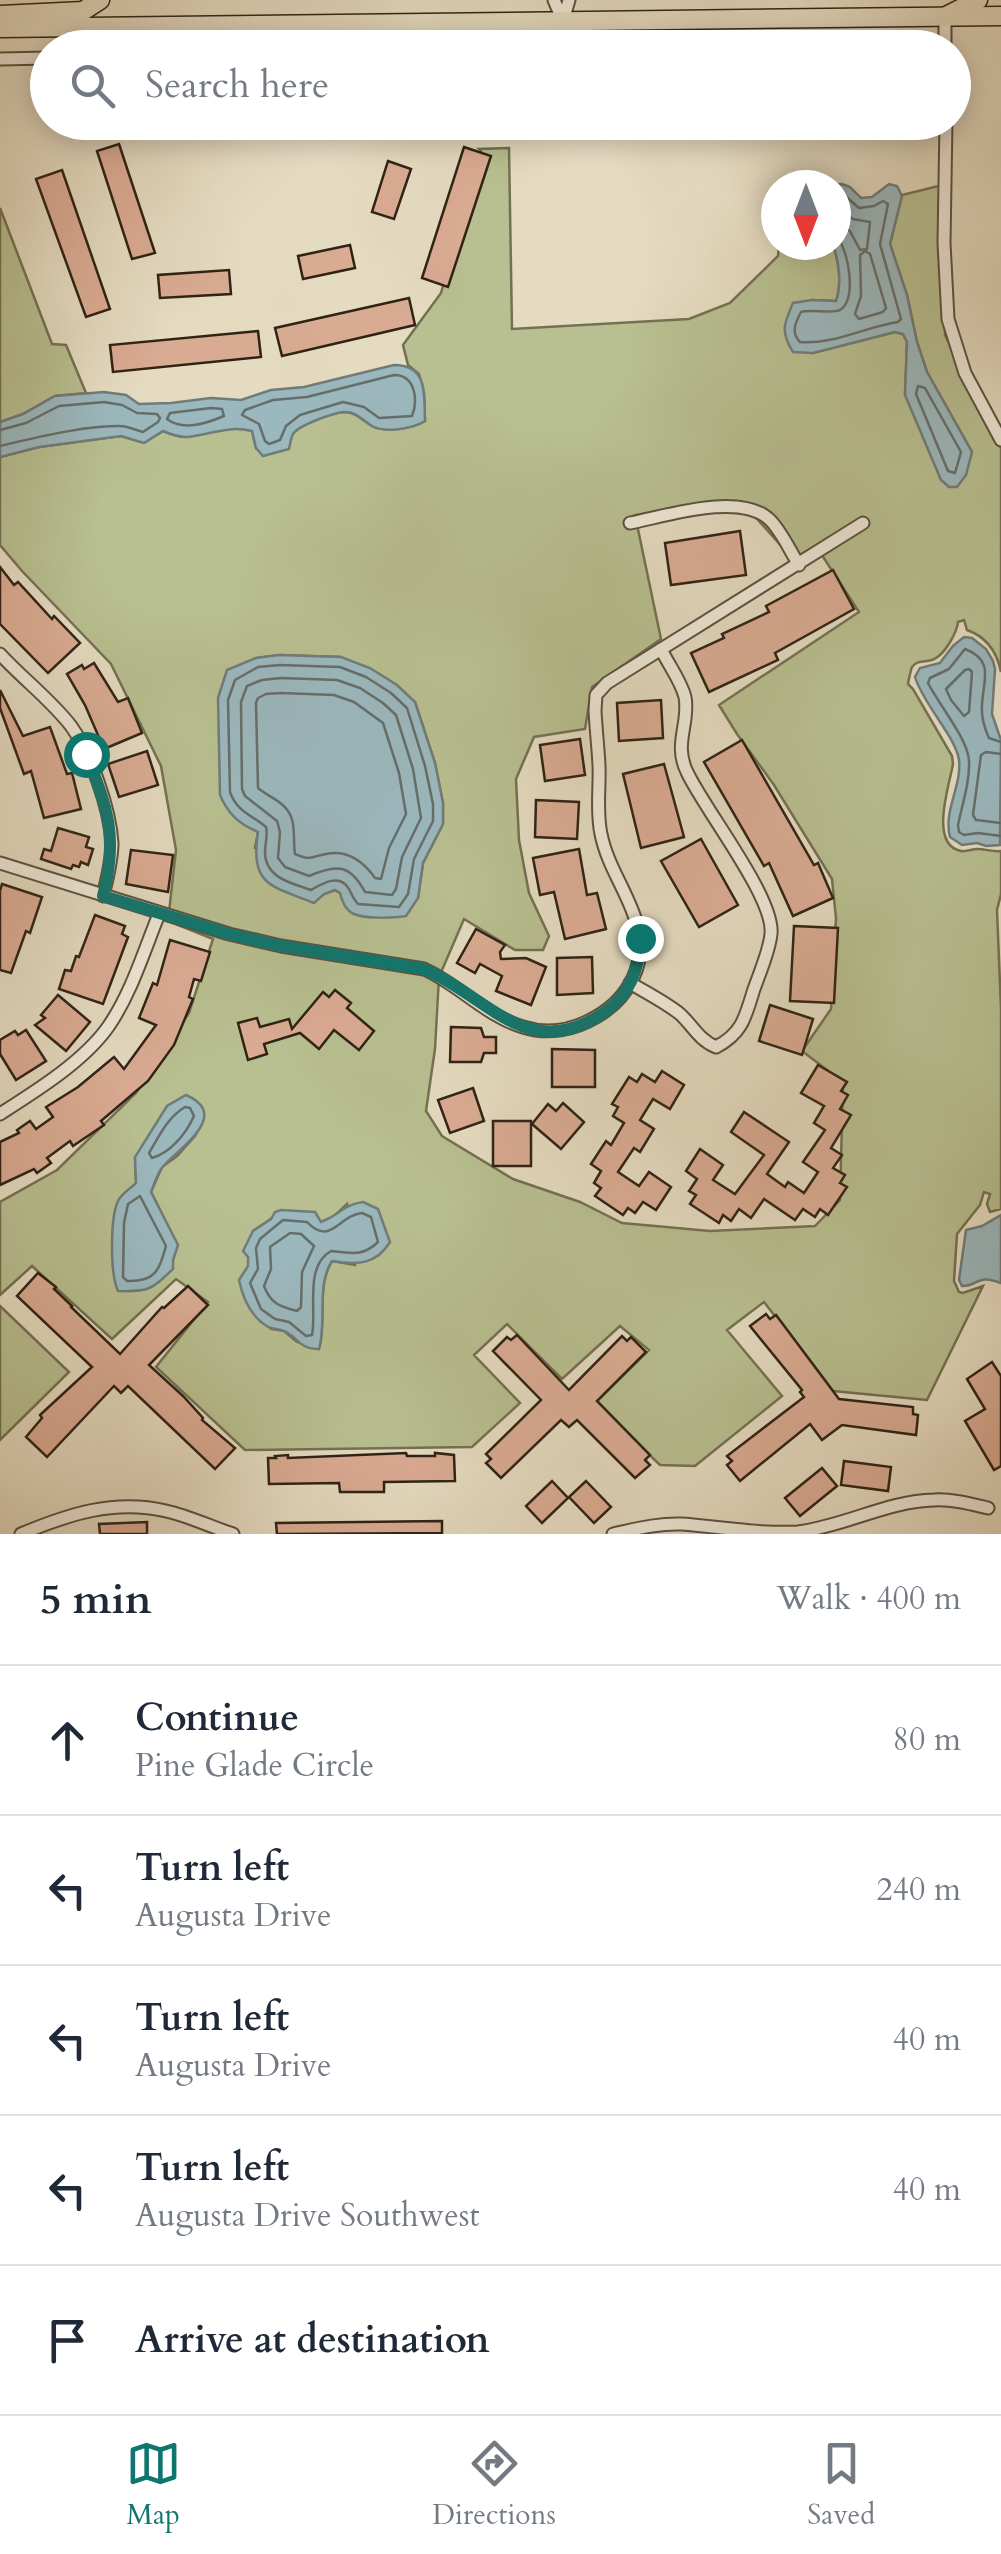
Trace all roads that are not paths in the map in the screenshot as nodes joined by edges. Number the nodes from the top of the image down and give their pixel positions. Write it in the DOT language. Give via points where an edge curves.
graph roads {
  1 [pos="100,0"];
  2 [pos="554,0"];
  3 [pos="569,0"];
  4 [pos="978,0"];
  5 [pos="0,15"];
  6 [pos="945,16"];
  7 [pos="1001,16"];
  8 [pos="563,21"];
  9 [pos="0,28"];
  10 [pos="562,30"];
  11 [pos="945,30"];
  12 [pos="30,58"];
  13 [pos="0,59"];
  14 [pos="946,140"];
  15 [pos="1001,440"];
  16 [pos="630,523"];
  17 [pos="863,524"];
  18 [pos="799,565"];
  19 [pos="661,649"];
  20 [pos="2,658"];
  21 [pos="0,863"];
  22 [pos="103,896"];
  23 [pos="159,914"];
  24 [pos="630,983"];
  25 [pos="0,1114"];
  26 [pos="988,1508"];
  27 [pos="21,1534"];
  28 [pos="233,1534"];
  29 [pos="613,1534"];
  1 -- 5 [label="main road" via="83,11"];
  2 -- 8 [label="street"];
  3 -- 8 [label="street"];
  4 -- 6 [label="main road"];
  6 -- 7 [label="main road"];
  6 -- 8 [label="main road"];
  6 -- 11 [label="street"];
  8 -- 9 [label="main road"];
  8 -- 10 [label="street"];
  12 -- 13 [label="street"];
  14 -- 15 [label="street" via="948,320 965,373"];
  16 -- 18 [label="street" via="739,506 771,520"];
  17 -- 18 [label="street"];
  18 -- 19 [label="street"];
  19 -- 24 [label="street" via="607,683 594,711 600,830 640,938"];
  19 -- 24 [label="street" via="685,695 680,744 686,772 750,876 771,918 771,934 739,1030 716,1047"];
  20 -- 22 [label="street" via="71,726 86,754 110,830"];
  21 -- 22 [label="street"];
  22 -- 23 [label="street"];
  23 -- 24 [label="street" via="281,946 424,969 503,1019 539,1031 593,1019"];
  23 -- 25 [label="street" via="107,1029 77,1060"];
  26 -- 29 [label="street" via="933,1500 799,1532 682,1524"];
  27 -- 28 [label="street" via="117,1506 167,1511"];
}
